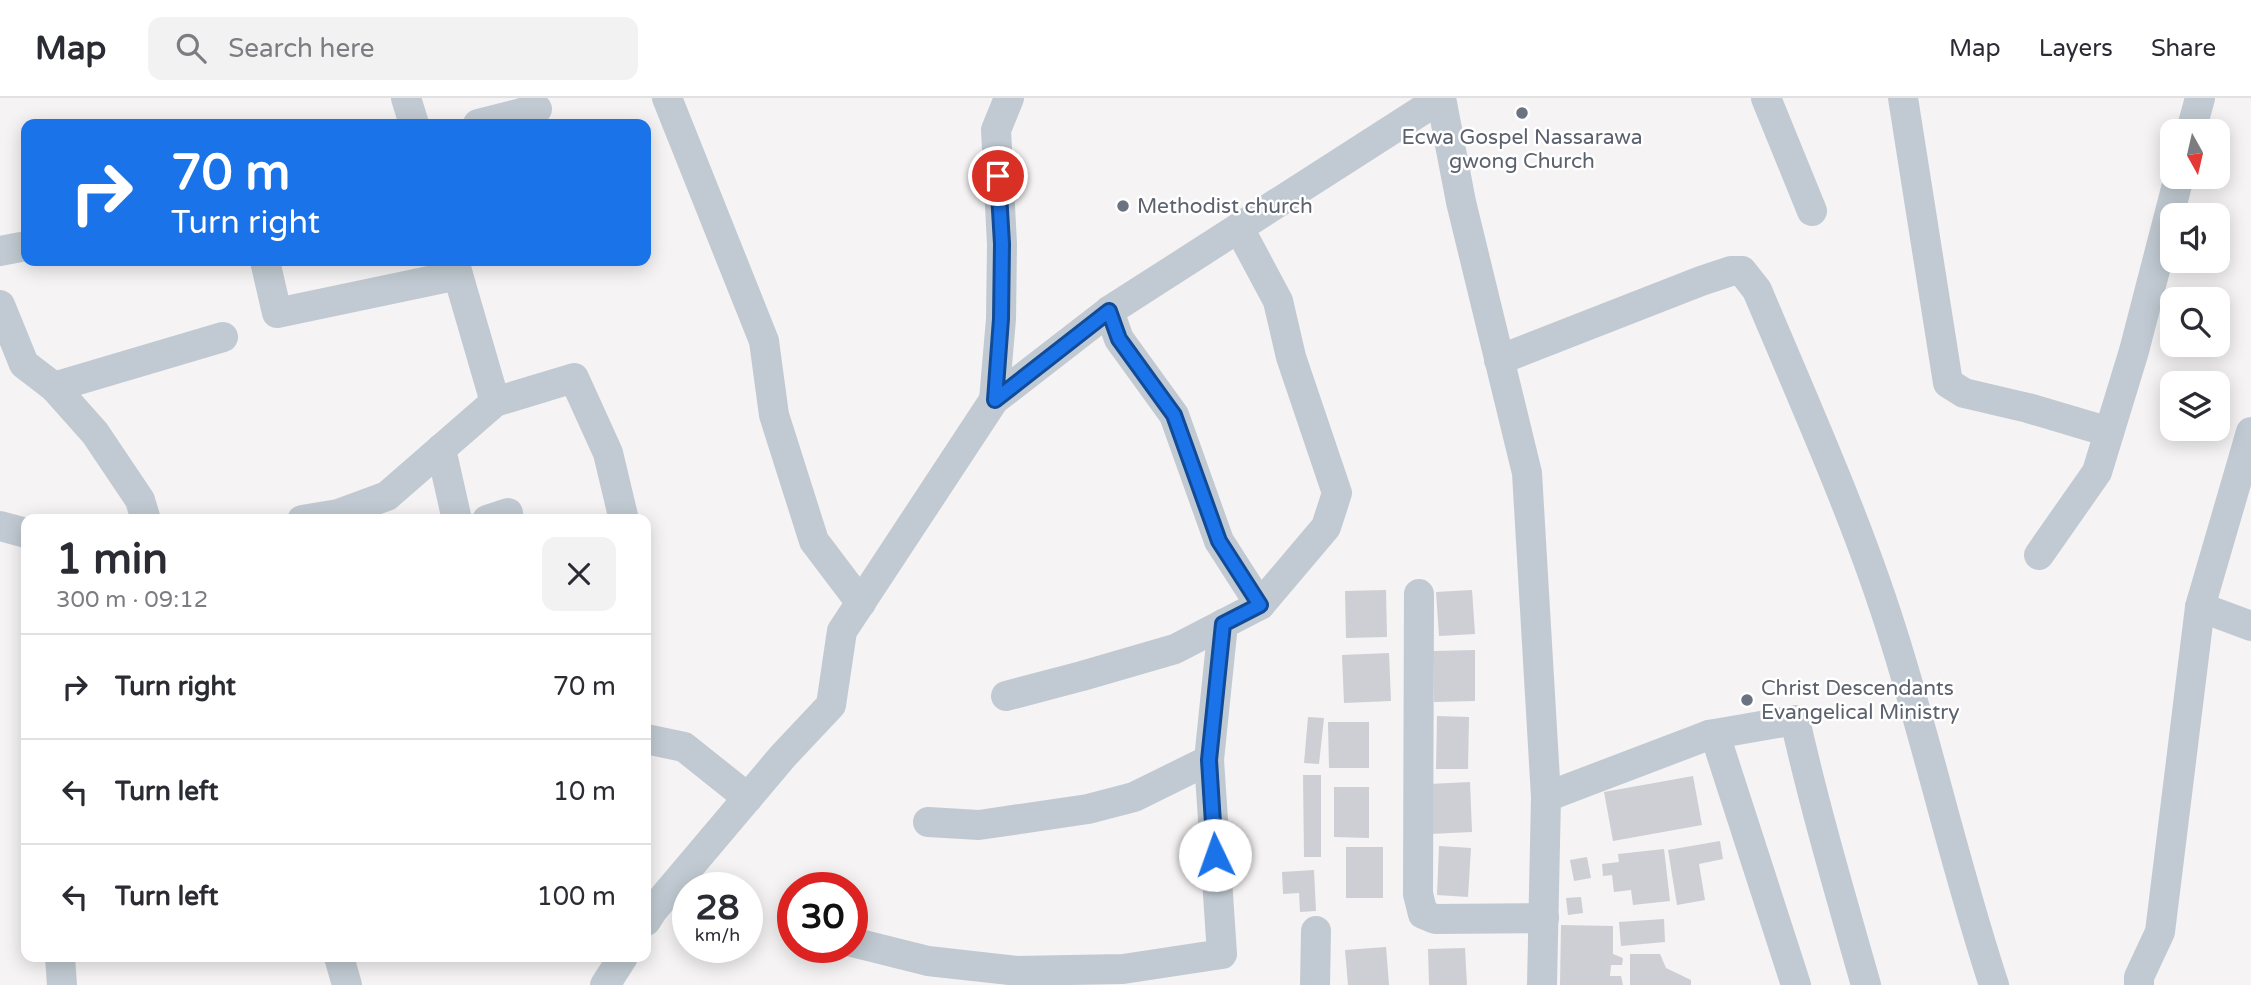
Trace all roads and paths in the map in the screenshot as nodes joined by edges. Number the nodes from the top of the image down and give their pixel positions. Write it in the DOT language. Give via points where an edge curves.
graph roads {
  1 [pos="407,98"];
  2 [pos="667,98"];
  3 [pos="1009,98"];
  4 [pos="1766,98"];
  5 [pos="1903,98"];
  6 [pos="2200,98"];
  7 [pos="1435,100"];
  8 [pos="537,109"];
  9 [pos="413,119"];
  10 [pos="498,119"];
  11 [pos="2194,119"];
  12 [pos="2176,189"];
  13 [pos="1812,211"];
  14 [pos="1239,228"];
  15 [pos="21,247"];
  16 [pos="0,251"];
  17 [pos="266,266"];
  18 [pos="456,268"];
  19 [pos="0,305"];
  20 [pos="1109,311"];
  21 [pos="223,337"];
  22 [pos="1499,359"];
  23 [pos="54,387"];
  24 [pos="995,400"];
  25 [pos="495,402"];
  26 [pos="2109,432"];
  27 [pos="2251,432"];
  28 [pos="441,449"];
  29 [pos="144,514"];
  30 [pos="338,514"];
  31 [pos="456,514"];
  32 [pos="623,514"];
  33 [pos="0,526"];
  34 [pos="21,532"];
  35 [pos="2039,555"];
  36 [pos="1419,594"];
  37 [pos="860,603"];
  38 [pos="1260,605"];
  39 [pos="2200,607"];
  40 [pos="1223,624"];
  41 [pos="2251,626"];
  42 [pos="1006,696"];
  43 [pos="1709,735"];
  44 [pos="651,740"];
  45 [pos="1209,760"];
  46 [pos="748,797"];
  47 [pos="1546,797"];
  48 [pos="928,822"];
  49 [pos="651,916"];
  50 [pos="1544,918"];
  51 [pos="1316,931"];
  52 [pos="868,946"];
  53 [pos="60,962"];
  54 [pos="340,962"];
  55 [pos="620,962"];
  56 [pos="942,974"];
  57 [pos="62,985"];
  58 [pos="347,985"];
  59 [pos="605,985"];
  60 [pos="1315,985"];
  61 [pos="1542,985"];
  62 [pos="1796,985"];
  63 [pos="1866,985"];
  64 [pos="1994,985"];
  65 [pos="2139,985"];
  1 -- 9 [label="street"];
  2 -- 37 [label="street" via="764,341 774,415 814,541"];
  3 -- 24 [label="street" via="996,130 1002,244"];
  4 -- 13 [label="street"];
  5 -- 26 [label="street" via="1948,383 1964,393"];
  6 -- 11 [label="street"];
  7 -- 14 [label="street"];
  7 -- 22 [label="street"];
  8 -- 10 [label="street"];
  12 -- 26 [label="street"];
  14 -- 20 [label="street"];
  14 -- 38 [label="street" via="1278,301 1291,357 1337,494 1325,527"];
  15 -- 16 [label="street"];
  17 -- 18 [label="street" via="277,313"];
  18 -- 25 [label="street"];
  19 -- 23 [label="street" via="24,364"];
  20 -- 24 [label="street"];
  20 -- 38 [label="street" via="1119,339 1174,415 1219,541"];
  21 -- 23 [label="street"];
  22 -- 47 [label="street" via="1527,473"];
  22 -- 64 [label="street" via="1701,281 1742,271 1756,290 1842,492 1887,617"];
  23 -- 29 [label="street" via="95,433 140,500"];
  24 -- 37 [label="street"];
  25 -- 28 [label="street"];
  25 -- 32 [label="street" via="574,378 608,453"];
  26 -- 35 [label="street" via="2097,472"];
  27 -- 39 [label="street"];
  28 -- 30 [label="street" via="387,496"];
  28 -- 31 [label="street"];
  33 -- 34 [label="street"];
  36 -- 50 [label="street" via="1418,894 1423,914 1435,919"];
  37 -- 46 [label="street" via="842,631 831,705"];
  38 -- 40 [label="street"];
  39 -- 41 [label="street"];
  39 -- 65 [label="street" via="2160,932"];
  40 -- 42 [label="street" via="1175,649"];
  40 -- 45 [label="street"];
  43 -- 47 [label="street"];
  43 -- 62 [label="street" via="1718,744"];
  43 -- 63 [label="street" via="1795,720 1814,805"];
  44 -- 46 [label="street" via="684,747"];
  45 -- 48 [label="street" via="1134,797 1088,809 979,825"];
  45 -- 56 [label="street" via="1222,954 1123,969"];
  46 -- 49 [label="street"];
  47 -- 50 [label="street"];
  50 -- 61 [label="street"];
  51 -- 60 [label="street"];
  52 -- 56 [label="street" via="928,961"];
  53 -- 57 [label="street"];
  54 -- 58 [label="street"];
  55 -- 59 [label="street"];
}
